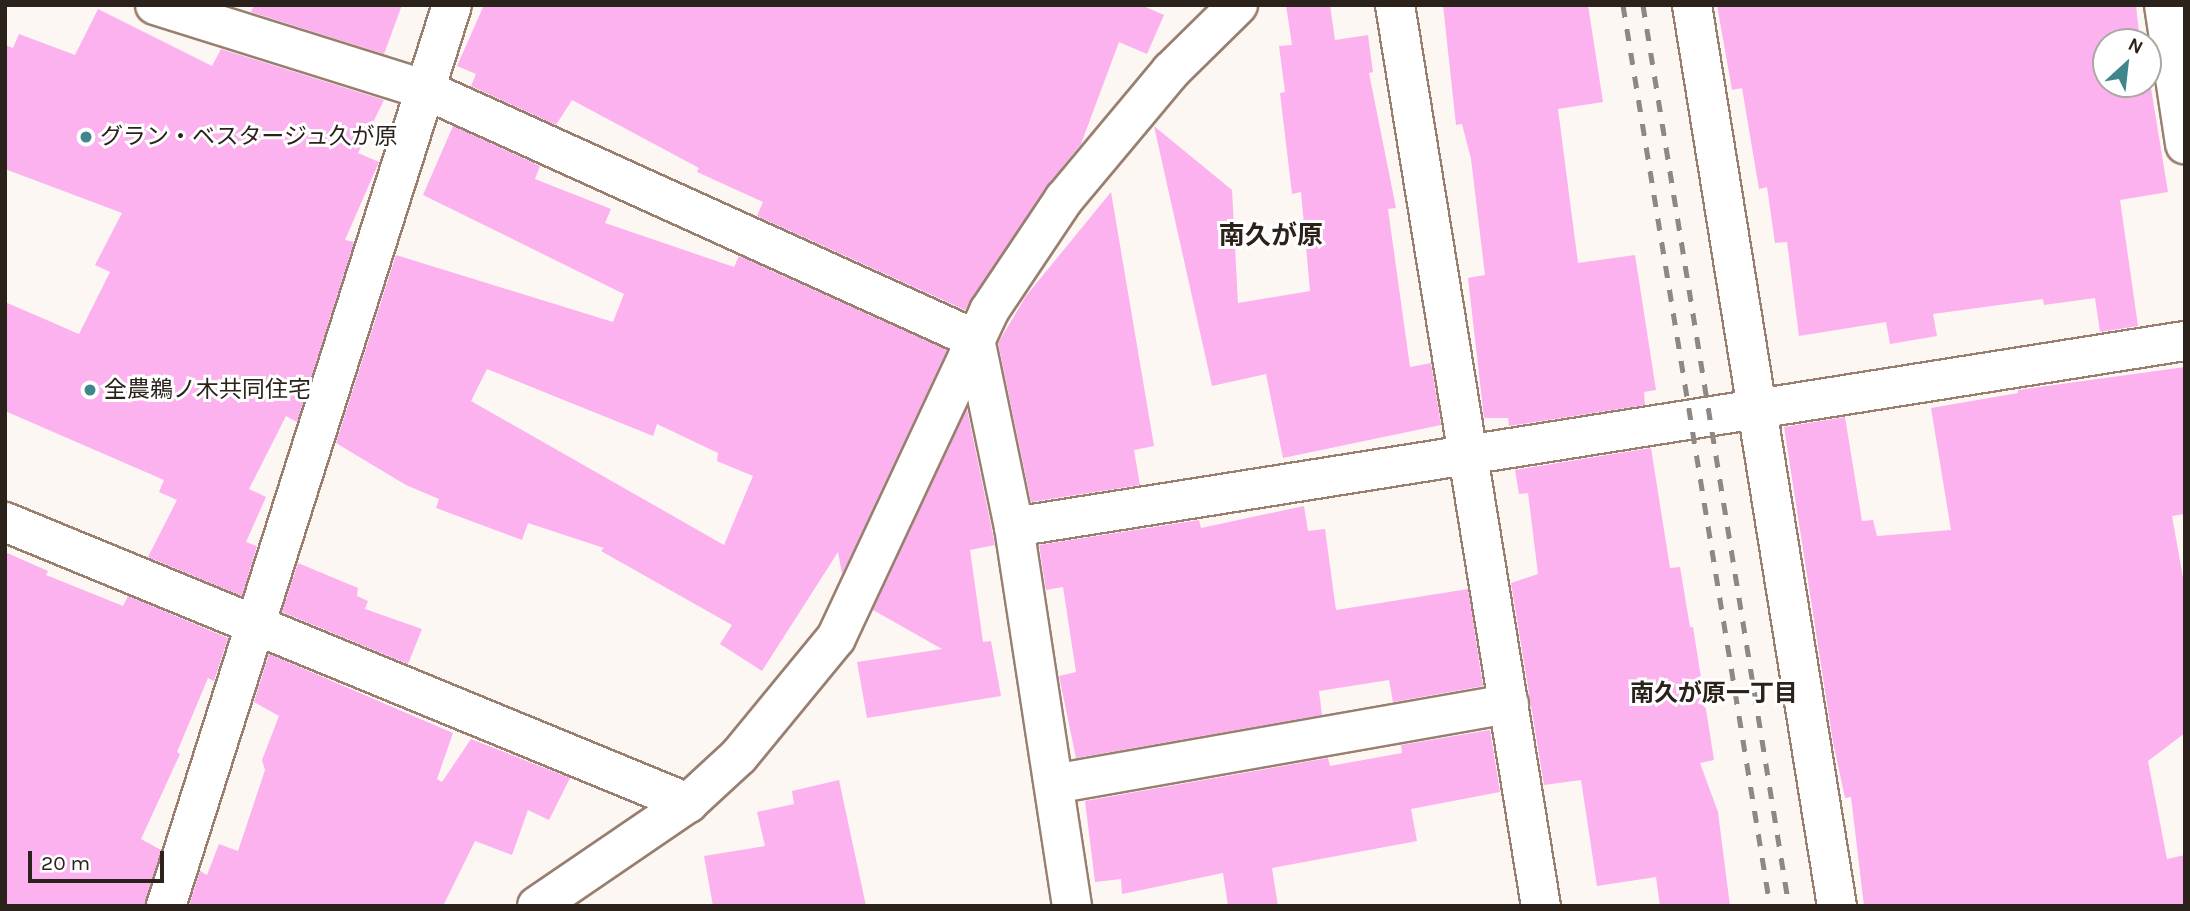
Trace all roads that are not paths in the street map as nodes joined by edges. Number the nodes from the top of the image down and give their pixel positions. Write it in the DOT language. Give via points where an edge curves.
graph roads {
  1 [pos="155,5"];
  2 [pos="452,5"];
  3 [pos="1238,5"];
  4 [pos="1395,5"];
  5 [pos="1692,5"];
  6 [pos="2164,5"];
  7 [pos="426,90"];
  8 [pos="2185,144"];
  9 [pos="975,340"];
  10 [pos="2185,341"];
  11 [pos="1754,412"];
  12 [pos="1468,456"];
  13 [pos="5,522"];
  14 [pos="1014,527"];
  15 [pos="256,628"];
  16 [pos="1508,704"];
  17 [pos="1054,785"];
  18 [pos="688,803"];
  19 [pos="166,906"];
  20 [pos="537,906"];
  21 [pos="1072,906"];
  22 [pos="1541,906"];
  23 [pos="1837,906"];
  1 -- 7 [label="street"];
  2 -- 7 [label="street"];
  3 -- 9 [label="street" via="1171,71 1064,199"];
  4 -- 12 [label="street"];
  5 -- 11 [label="street"];
  6 -- 8 [label="street"];
  7 -- 9 [label="street"];
  7 -- 15 [label="street"];
  9 -- 14 [label="street"];
  9 -- 18 [label="street" via="836,638 739,756"];
  10 -- 11 [label="street"];
  11 -- 12 [label="street"];
  11 -- 23 [label="street"];
  12 -- 14 [label="street"];
  12 -- 16 [label="street"];
  13 -- 15 [label="street"];
  14 -- 17 [label="street"];
  15 -- 18 [label="street"];
  15 -- 19 [label="street"];
  16 -- 17 [label="street"];
  16 -- 22 [label="street"];
  17 -- 21 [label="street"];
  18 -- 20 [label="street"];
}
